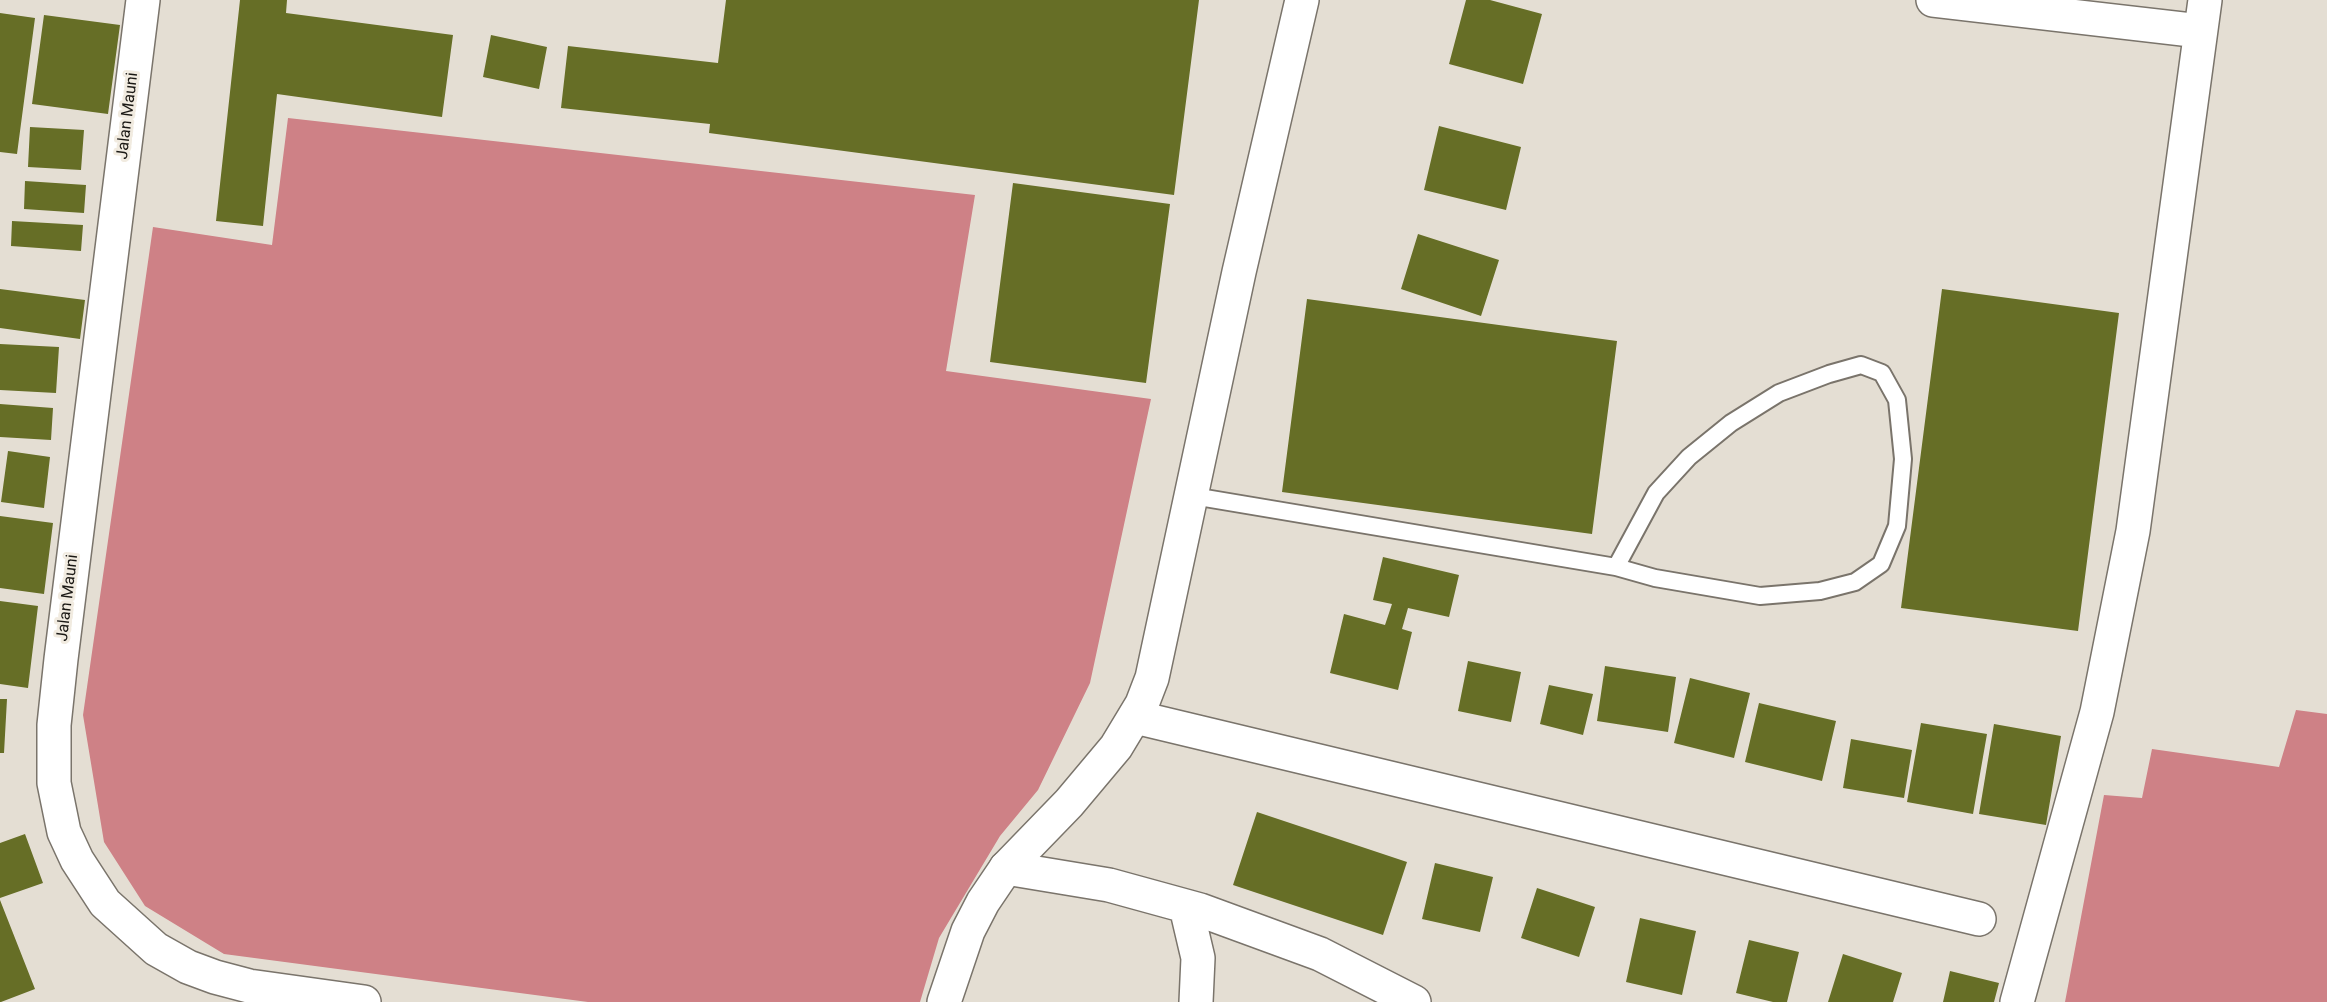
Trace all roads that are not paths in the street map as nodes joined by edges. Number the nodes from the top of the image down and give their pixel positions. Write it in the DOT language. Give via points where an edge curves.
graph roads {
  1 [pos="143,0"];
  2 [pos="1302,0"];
  3 [pos="1934,0"];
  4 [pos="2202,15"];
  5 [pos="1193,496"];
  6 [pos="1616,567"];
  7 [pos="1135,717"];
  8 [pos="1006,868"];
  9 [pos="1186,907"];
  10 [pos="1979,919"];
  11 [pos="248,994"];
  12 [pos="364,1002"];
  13 [pos="944,1002"];
  14 [pos="1196,1002"];
  15 [pos="1414,1002"];
  16 [pos="2017,1002"];
  1 -- 11 [label="street, Jalan Mauni" via="61,659 54,725 54,783 64,832 105,903 156,949"];
  2 -- 5 [label="street" via="1239,272"];
  3 -- 4 [label="street"];
  4 -- 16 [label="street" via="2133,531 2097,712"];
  5 -- 6 [label="lane"];
  5 -- 7 [label="street" via="1152,678"];
  6 -- 6 [label="lane" via="1655,578 1760,596 1820,591 1855,582 1881,564 1897,525 1903,459 1897,400 1882,373 1862,365 1829,374 1779,393 1731,423 1689,457 1656,493"];
  7 -- 8 [label="street" via="1104,763"];
  7 -- 10 [label="street"];
  8 -- 9 [label="street" via="1109,885"];
  8 -- 13 [label="street" via="968,931"];
  9 -- 14 [label="street" via="1198,958"];
  9 -- 15 [label="street" via="1320,954"];
  11 -- 12 [label="street, Jalan Mauni"];
}
